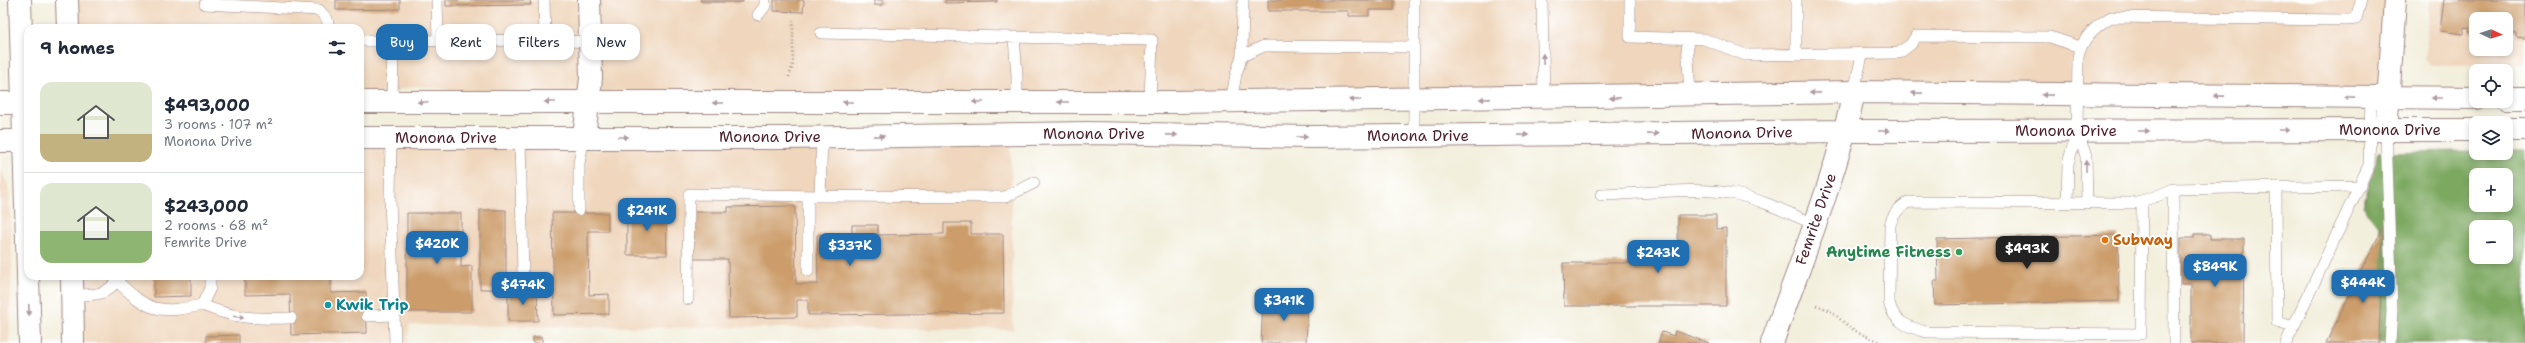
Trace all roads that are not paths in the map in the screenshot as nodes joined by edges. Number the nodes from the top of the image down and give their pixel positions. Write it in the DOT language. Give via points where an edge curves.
graph roads {
  1 [pos="20,0"];
  2 [pos="67,0"];
  3 [pos="437,0"];
  4 [pos="544,0"];
  5 [pos="588,0"];
  6 [pos="765,0"];
  7 [pos="1243,0"];
  8 [pos="1414,0"];
  9 [pos="1542,0"];
  10 [pos="1630,0"];
  11 [pos="1796,0"];
  12 [pos="2361,0"];
  13 [pos="2395,0"];
  14 [pos="205,4"];
  15 [pos="758,15"];
  16 [pos="68,24"];
  17 [pos="328,24"];
  18 [pos="438,24"];
  19 [pos="545,24"];
  20 [pos="589,24"];
  21 [pos="821,33"];
  22 [pos="1014,38"];
  23 [pos="1687,39"];
  24 [pos="364,41"];
  25 [pos="376,41"];
  26 [pos="1414,47"];
  27 [pos="2080,47"];
  28 [pos="1796,55"];
  29 [pos="1862,55"];
  30 [pos="1242,56"];
  31 [pos="393,60"];
  32 [pos="590,60"];
  33 [pos="24,82"];
  34 [pos="1854,92"];
  35 [pos="2077,95"];
  36 [pos="1690,96"];
  37 [pos="1544,98"];
  38 [pos="2380,98"];
  39 [pos="2469,98"];
  40 [pos="2513,98"];
  41 [pos="2525,98"];
  42 [pos="1415,100"];
  43 [pos="364,102"];
  44 [pos="392,102"];
  45 [pos="1017,102"];
  46 [pos="1150,102"];
  47 [pos="1231,102"];
  48 [pos="0,103"];
  49 [pos="24,103"];
  50 [pos="589,103"];
  51 [pos="2513,129"];
  52 [pos="2525,129"];
  53 [pos="2469,130"];
  54 [pos="1845,131"];
  55 [pos="2077,131"];
  56 [pos="2378,132"];
  57 [pos="1414,136"];
  58 [pos="584,137"];
  59 [pos="822,137"];
  60 [pos="364,138"];
  61 [pos="392,138"];
  62 [pos="520,138"];
  63 [pos="0,140"];
  64 [pos="24,141"];
  65 [pos="1034,183"];
  66 [pos="2360,186"];
  67 [pos="2276,188"];
  68 [pos="2173,189"];
  69 [pos="1601,195"];
  70 [pos="808,196"];
  71 [pos="820,196"];
  72 [pos="2142,201"];
  73 [pos="2067,202"];
  74 [pos="2087,202"];
  75 [pos="579,210"];
  76 [pos="1814,224"];
  77 [pos="808,271"];
  78 [pos="523,274"];
  79 [pos="28,280"];
  80 [pos="118,280"];
  81 [pos="120,280"];
  82 [pos="210,280"];
  83 [pos="72,286"];
  84 [pos="688,299"];
  85 [pos="202,305"];
  86 [pos="395,315"];
  87 [pos="367,316"];
  88 [pos="291,318"];
  89 [pos="2293,327"];
  90 [pos="30,343"];
  91 [pos="74,343"];
  92 [pos="395,343"];
  93 [pos="1772,343"];
  94 [pos="2174,343"];
  95 [pos="2286,343"];
  96 [pos="2390,343"];
  1 -- 33 [label="street"];
  2 -- 16 [label="street"];
  3 -- 18 [label="lane"];
  4 -- 19 [label="lane"];
  5 -- 20 [label="street"];
  6 -- 15 [label="lane" via="765,6"];
  7 -- 30 [label="lane"];
  8 -- 26 [label="lane"];
  37 -- 9 [label="lane, one-way"];
  10 -- 23 [label="lane" via="1630,37"];
  11 -- 28 [label="lane"];
  12 -- 27 [label="lane" via="2356,19 2348,20 2111,17 2101,22"];
  13 -- 38 [label="street"];
  14 -- 17 [label="lane" via="318,10 327,19"];
  21 -- 22 [label="lane"];
  22 -- 45 [label="lane"];
  22 -- 46 [label="lane" via="1152,40"];
  23 -- 28 [label="lane" via="1716,43 1746,55"];
  23 -- 36 [label="lane"];
  24 -- 25 [label="lane"];
  26 -- 30 [label="lane" via="1264,46"];
  26 -- 42 [label="lane"];
  27 -- 29 [label="lane" via="2050,37 1916,36 1911,44 1899,53"];
  27 -- 35 [label="lane"];
  28 -- 29 [label="lane"];
  29 -- 34 [label="lane"];
  30 -- 47 [label="lane"];
  31 -- 44 [label="lane"];
  32 -- 50 [label="street"];
  35 -- 34 [label="street, one-way"];
  34 -- 36 [label="street, one-way"];
  34 -- 54 [label="street, Femrite Drive"];
  38 -- 35 [label="street, one-way"];
  35 -- 55 [label="lane"];
  36 -- 37 [label="street, one-way"];
  37 -- 42 [label="street, one-way"];
  39 -- 38 [label="street, one-way"];
  38 -- 56 [label="street"];
  40 -- 41 [label="street"];
  42 -- 47 [label="street, one-way"];
  42 -- 57 [label="lane"];
  43 -- 44 [label="street"];
  50 -- 44 [label="street, one-way"];
  44 -- 61 [label="street"];
  46 -- 45 [label="street, one-way"];
  45 -- 50 [label="street, one-way"];
  46 -- 47 [label="street"];
  48 -- 49 [label="street"];
  50 -- 58 [label="street"];
  51 -- 52 [label="street"];
  53 -- 56 [label="street, Monona Drive"];
  54 -- 55 [label="street, Monona Drive, one-way"];
  57 -- 54 [label="street, Monona Drive, one-way"];
  54 -- 76 [label="street, Femrite Drive"];
  55 -- 56 [label="street, Monona Drive, one-way"];
  55 -- 73 [label="lane" via="2068,164"];
  74 -- 55 [label="lane, one-way" via="2086,156"];
  56 -- 66 [label="lane"];
  56 -- 96 [label="lane" via="2392,310"];
  59 -- 57 [label="street, Monona Drive, one-way" via="1088,133"];
  58 -- 59 [label="street, Monona Drive, one-way"];
  58 -- 62 [label="street, Monona Drive"];
  58 -- 75 [label="lane" via="579,163"];
  59 -- 71 [label="lane"];
  60 -- 61 [label="street, Monona Drive"];
  61 -- 62 [label="street, Monona Drive"];
  61 -- 86 [label="lane" via="390,197"];
  62 -- 78 [label="lane"];
  63 -- 64 [label="street"];
  65 -- 71 [label="lane" via="1005,197"];
  66 -- 67 [label="lane"];
  66 -- 89 [label="lane"];
  67 -- 68 [label="lane"];
  67 -- 89 [label="lane" via="2277,322"];
  68 -- 72 [label="lane"];
  68 -- 94 [label="lane"];
  69 -- 76 [label="lane" via="1698,192 1733,194 1760,201"];
  70 -- 71 [label="lane"];
  70 -- 77 [label="lane"];
  70 -- 84 [label="lane" via="689,194"];
  72 -- 73 [label="lane" via="2140,334 1926,332 1910,328 1891,313 1888,302 1890,225 1898,209 1908,202"];
  72 -- 74 [label="lane"];
  73 -- 74 [label="lane"];
  76 -- 93 [label="street, Femrite Drive"];
  79 -- 90 [label="street, one-way"];
  80 -- 83 [label="lane" via="111,290 99,294"];
  81 -- 85 [label="lane" via="138,302 161,310"];
  82 -- 85 [label="lane" via="210,288"];
  83 -- 91 [label="street"];
  85 -- 88 [label="lane, one-way" via="230,316 257,319"];
  86 -- 87 [label="lane"];
  86 -- 92 [label="lane"];
  89 -- 95 [label="lane"];
}
